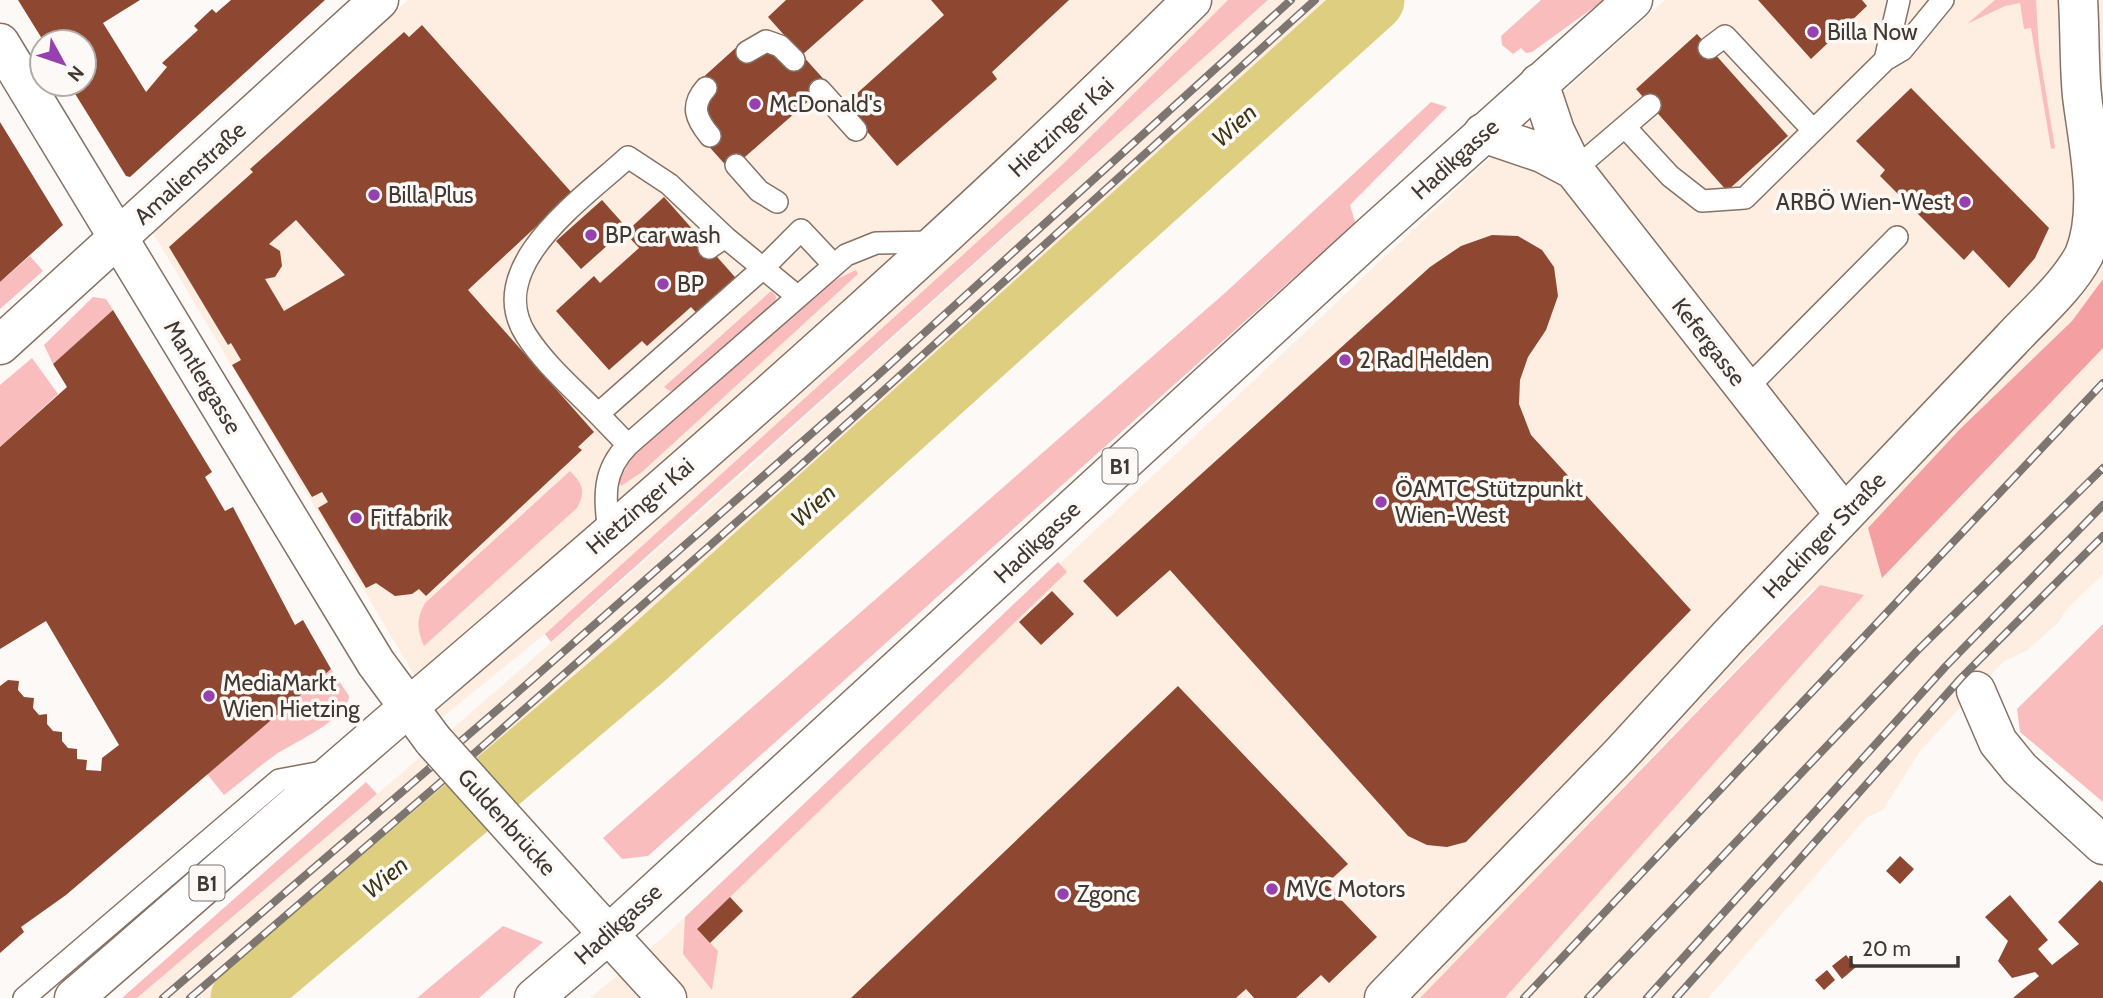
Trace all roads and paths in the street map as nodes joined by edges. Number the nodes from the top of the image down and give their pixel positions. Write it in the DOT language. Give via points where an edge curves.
graph roads {
  1 [pos="379,0"];
  2 [pos="1192,0"];
  3 [pos="1633,0"];
  4 [pos="1899,0"];
  5 [pos="1943,0"];
  6 [pos="2078,0"];
  7 [pos="0,43"];
  8 [pos="1709,48"];
  9 [pos="747,52"];
  10 [pos="794,60"];
  11 [pos="1885,60"];
  12 [pos="1539,83"];
  13 [pos="706,88"];
  14 [pos="820,90"];
  15 [pos="1650,105"];
  16 [pos="1625,127"];
  17 [pos="856,130"];
  18 [pos="1813,130"];
  19 [pos="1483,133"];
  20 [pos="710,136"];
  21 [pos="736,164"];
  22 [pos="1574,170"];
  23 [pos="2098,177"];
  24 [pos="777,202"];
  25 [pos="1896,237"];
  26 [pos="119,238"];
  27 [pos="938,242"];
  28 [pos="833,264"];
  29 [pos="763,268"];
  30 [pos="797,296"];
  31 [pos="0,345"];
  32 [pos="1746,389"];
  33 [pos="598,414"];
  34 [pos="628,445"];
  35 [pos="1844,514"];
  36 [pos="609,534"];
  37 [pos="1976,691"];
  38 [pos="408,709"];
  39 [pos="340,768"];
  40 [pos="2103,845"];
  41 [pos="609,934"];
  42 [pos="24,998"];
  43 [pos="74,998"];
  44 [pos="534,998"];
  45 [pos="667,998"];
  46 [pos="1384,998"];
  1 -- 26 [label="street, Amalienstraße"];
  2 -- 27 [label="street, Hietzinger Kai / B1"];
  3 -- 12 [label="street, Hadikgasse / B1"];
  4 -- 11 [label="lane"];
  5 -- 11 [label="lane" via="1902,50"];
  6 -- 23 [label="street, Hackinger Straße" via="2082,95"];
  7 -- 26 [label="street, Mantlergasse"];
  8 -- 18 [label="lane" via="1725,36"];
  9 -- 10 [label="lane" via="766,41 780,46"];
  11 -- 18 [label="lane"];
  12 -- 19 [label="street, Hadikgasse / B1"];
  12 -- 22 [label="street, Kefergasse"];
  13 -- 20 [label="lane" via="695,111"];
  14 -- 17 [label="lane"];
  15 -- 16 [label="lane"];
  16 -- 18 [label="lane" via="1670,176 1702,201 1721,202 1745,198"];
  16 -- 22 [label="lane"];
  19 -- 22 [label="street, Kefergasse" via="1542,153"];
  19 -- 41 [label="street, Hadikgasse / B1"];
  21 -- 24 [label="lane" via="755,187"];
  22 -- 32 [label="street, Kefergasse"];
  23 -- 35 [label="street, Hackinger Straße" via="2084,254 2070,273"];
  25 -- 32 [label="lane"];
  26 -- 31 [label="street, Amalienstraße"];
  26 -- 38 [label="street, Mantlergasse"];
  27 -- 28 [label="lane" via="876,243"];
  27 -- 36 [label="street, Hietzinger Kai / B1"];
  28 -- 29 [label="lane" via="801,230"];
  28 -- 30 [label="lane"];
  29 -- 30 [label="lane"];
  29 -- 33 [label="lane" via="677,332"];
  29 -- 33 [label="lane" via="717,243 669,184 628,157 528,254 516,296 521,324 545,359"];
  30 -- 34 [label="lane"];
  32 -- 35 [label="street, Kefergasse"];
  33 -- 34 [label="lane"];
  34 -- 36 [label="lane" via="611,464 606,481"];
  35 -- 46 [label="street, Hackinger Straße" via="1619,756"];
  36 -- 38 [label="street, Hietzinger Kai / B1"];
  37 -- 40 [label="street" via="1997,743"];
  38 -- 39 [label="street, Hietzinger Kai / B1"];
  38 -- 41 [label="street, Guldenbrücke, bridge"];
  39 -- 42 [label="lane" via="279,780"];
  39 -- 43 [label="street, Hietzinger Kai / B1"];
  41 -- 44 [label="street, Hadikgasse / B1"];
  41 -- 45 [label="street, Guldenbrücke"];
}
